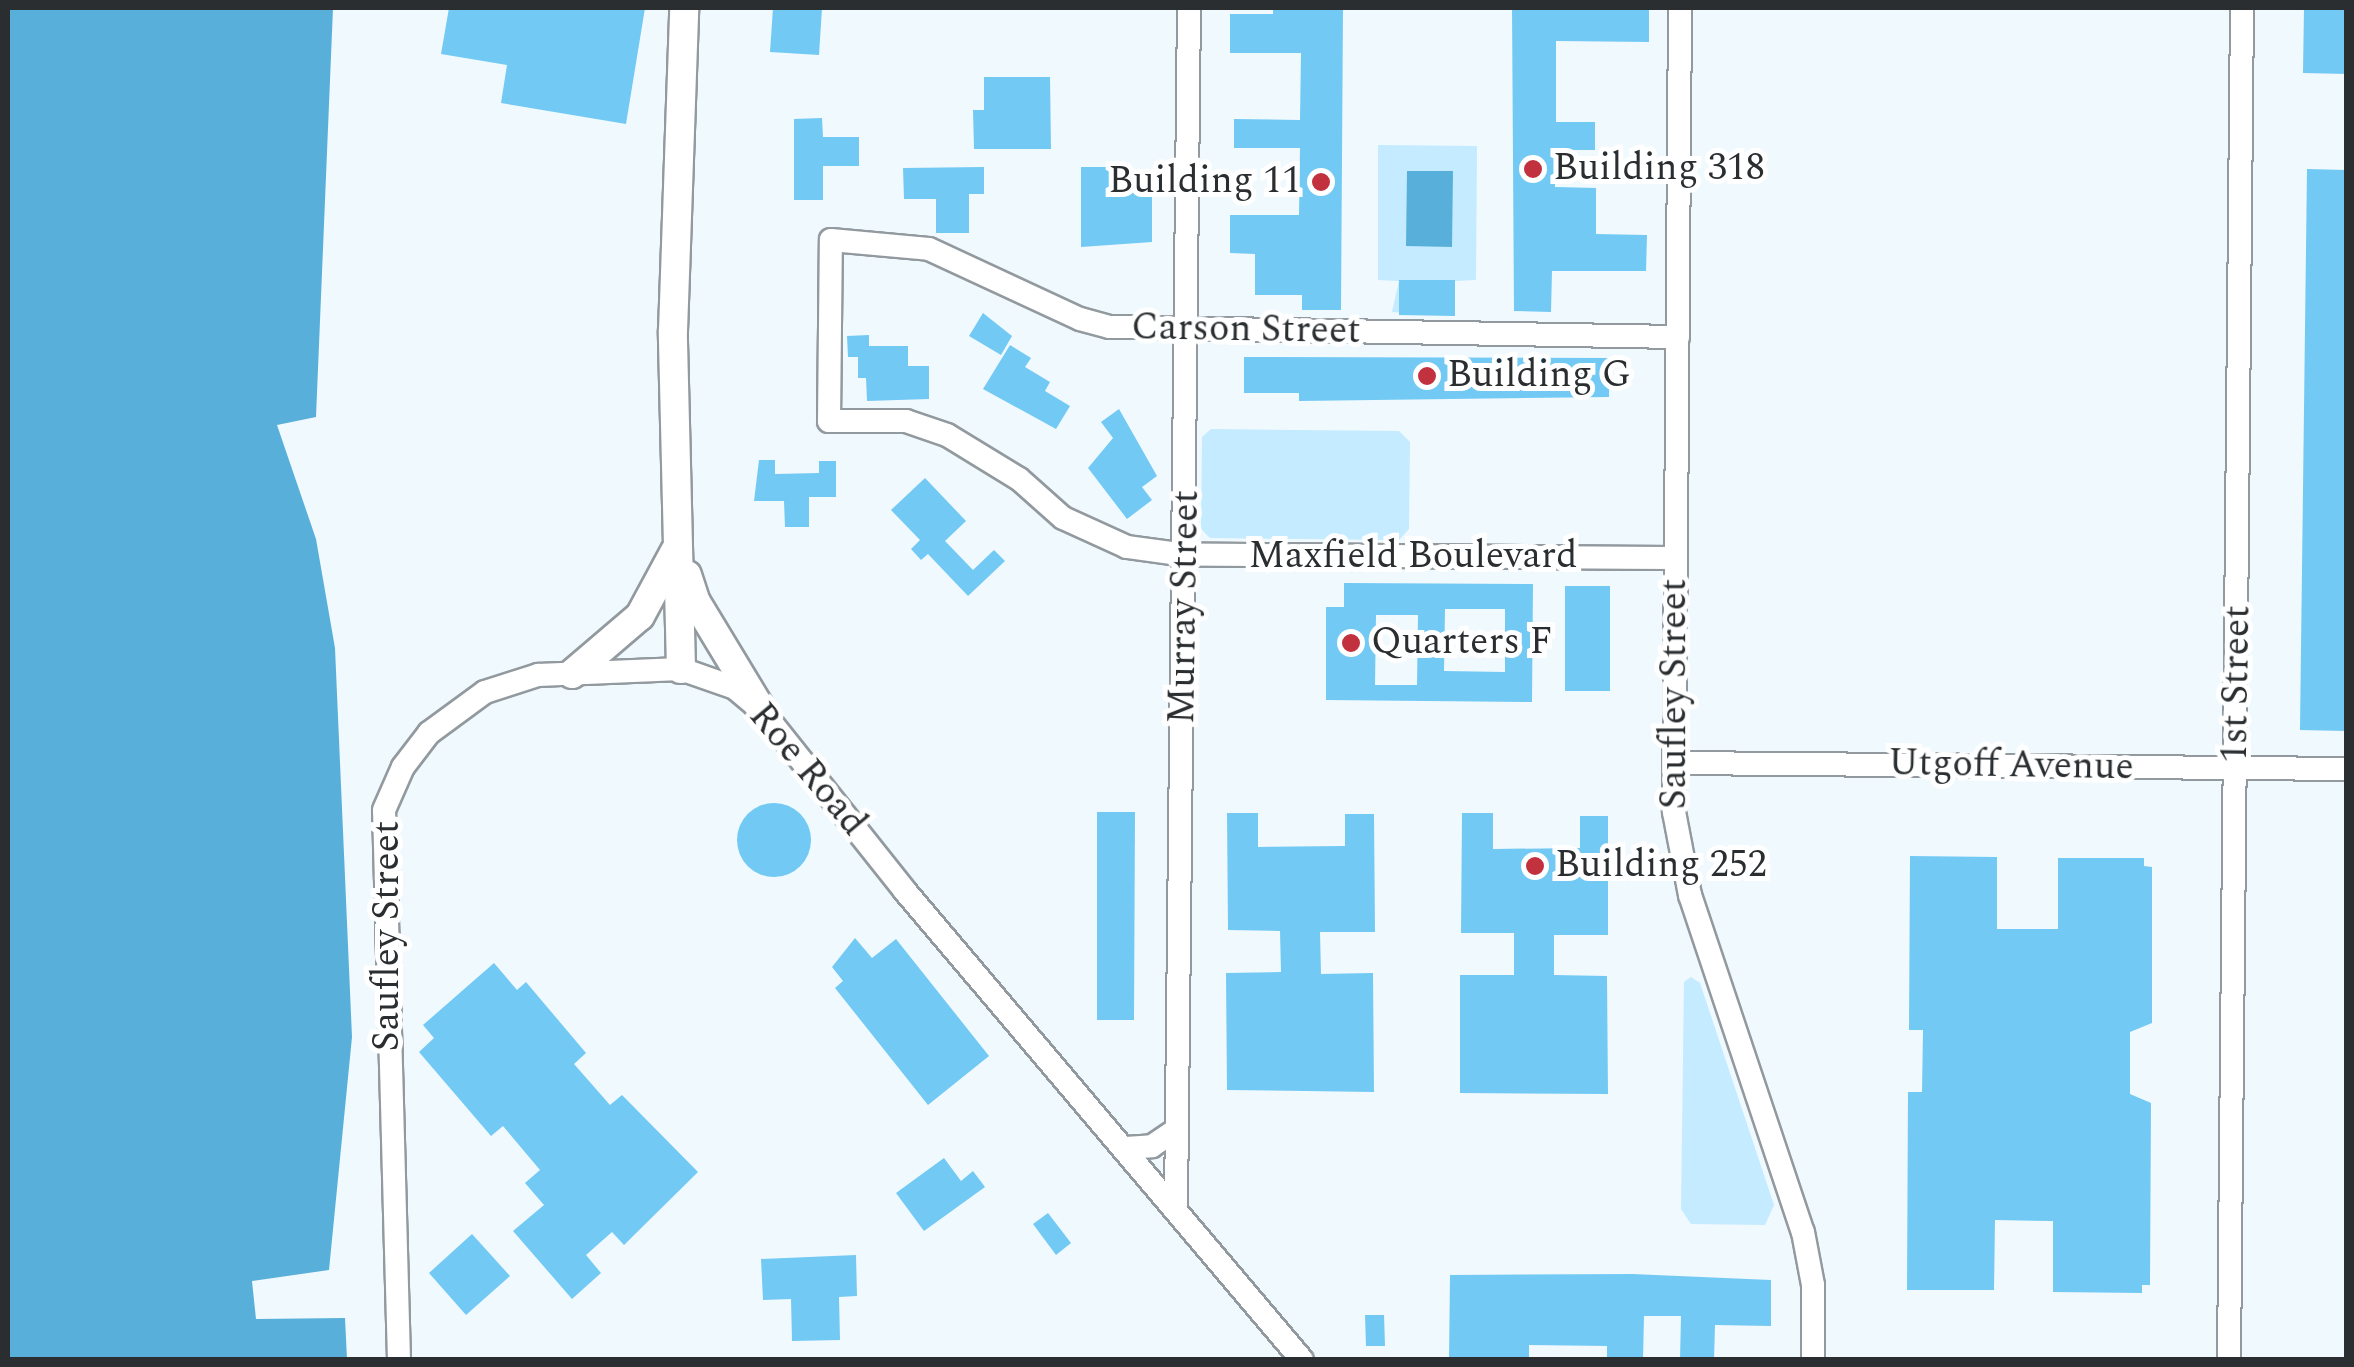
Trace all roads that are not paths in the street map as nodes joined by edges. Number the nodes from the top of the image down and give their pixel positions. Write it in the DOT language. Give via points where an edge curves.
graph roads {
  1 [pos="684,8"];
  2 [pos="1188,8"];
  3 [pos="1680,8"];
  4 [pos="2242,8"];
  5 [pos="832,240"];
  6 [pos="1187,331"];
  7 [pos="1678,337"];
  8 [pos="678,546"];
  9 [pos="1186,556"];
  10 [pos="1675,558"];
  11 [pos="681,669"];
  12 [pos="572,674"];
  13 [pos="762,711"];
  14 [pos="1676,763"];
  15 [pos="2236,768"];
  16 [pos="2346,769"];
  17 [pos="1176,1130"];
  18 [pos="1126,1148"];
  19 [pos="1176,1206"];
  20 [pos="399,1360"];
  21 [pos="1302,1360"];
  22 [pos="1813,1360"];
  23 [pos="2228,1360"];
  1 -- 8 [label="main road" via="672,331"];
  2 -- 6 [label="street, Murray Street"];
  3 -- 7 [label="street, Saufley Street"];
  4 -- 15 [label="street, 1st Street"];
  5 -- 6 [label="street, Carson Street" via="930,249 1080,319"];
  5 -- 9 [label="street, Maxfield Boulevard" via="829,420 906,422 947,435 1084,529 1127,546"];
  6 -- 7 [label="street, Carson Street"];
  6 -- 9 [label="street, Murray Street"];
  7 -- 10 [label="street, Saufley Street"];
  8 -- 11 [label="main road"];
  8 -- 12 [label="main road" via="640,616"];
  8 -- 13 [label="main road" via="696,602"];
  9 -- 10 [label="street, Maxfield Boulevard"];
  9 -- 17 [label="street, Murray Street"];
  10 -- 14 [label="street, Saufley Street"];
  11 -- 12 [label="street, Saufley Street"];
  11 -- 13 [label="street, Roe Road" via="736,688"];
  12 -- 20 [label="street, Saufley Street" via="538,675 456,709 403,767 384,810"];
  13 -- 18 [label="street, Roe Road"];
  14 -- 15 [label="street, Utgoff Avenue"];
  14 -- 22 [label="street, Saufley Street" via="1674,812 1690,896 1803,1232 1813,1285"];
  15 -- 16 [label="street, Utgoff Avenue"];
  15 -- 23 [label="street, 1st Street"];
  17 -- 18 [label="street" via="1152,1146"];
  17 -- 19 [label="street, Murray Street"];
  18 -- 19 [label="street, Roe Road"];
  19 -- 21 [label="street, Roe Road"];
}
